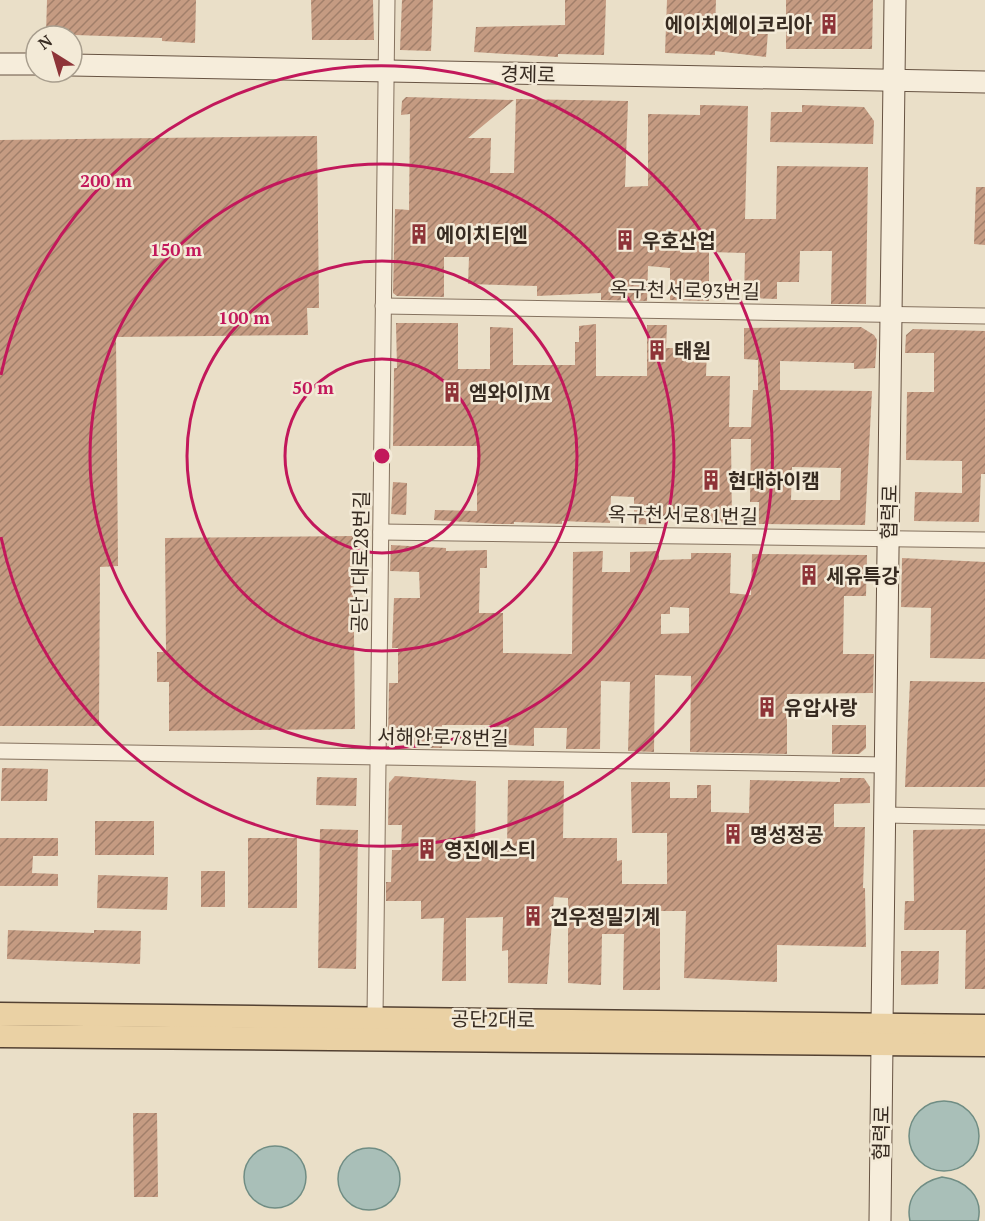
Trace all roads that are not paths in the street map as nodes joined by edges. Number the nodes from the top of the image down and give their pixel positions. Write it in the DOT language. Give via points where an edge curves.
graph roads {
  1 [pos="387,0"];
  2 [pos="895,0"];
  3 [pos="0,64"];
  4 [pos="24,64"];
  5 [pos="84,65"];
  6 [pos="386,71"];
  7 [pos="894,81"];
  8 [pos="985,82"];
  9 [pos="383,306"];
  10 [pos="891,314"];
  11 [pos="985,316"];
  12 [pos="381,532"];
  13 [pos="888,539"];
  14 [pos="985,540"];
  15 [pos="0,751"];
  16 [pos="378,757"];
  17 [pos="885,765"];
  18 [pos="885,815"];
  19 [pos="985,817"];
  20 [pos="0,1014"];
  21 [pos="985,1026"];
  22 [pos="375,1028"];
  23 [pos="882,1034"];
  24 [pos="0,1036"];
  25 [pos="985,1045"];
  26 [pos="880,1221"];
  1 -- 6 [label="street, 공단1대로28번길"];
  2 -- 7 [label="street, 협력로"];
  3 -- 4 [label="street"];
  5 -- 6 [label="street, 경제로"];
  6 -- 7 [label="street, 경제로"];
  6 -- 9 [label="street, 공단1대로28번길"];
  7 -- 8 [label="street, 경제로"];
  7 -- 10 [label="street, 협력로"];
  9 -- 10 [label="street, 옥구천서로93번길"];
  9 -- 12 [label="street, 공단1대로28번길"];
  10 -- 11 [label="street, 옥구천서로93번길"];
  10 -- 13 [label="street, 협력로"];
  12 -- 13 [label="street, 옥구천서로81번길"];
  12 -- 16 [label="street, 공단1대로28번길"];
  13 -- 14 [label="street, 옥구천서로81번길"];
  13 -- 17 [label="street, 협력로"];
  15 -- 16 [label="street, 서해안로78번길"];
  16 -- 17 [label="street, 서해안로78번길"];
  16 -- 22 [label="street, 공단1대로28번길"];
  17 -- 18 [label="street, 협력로"];
  18 -- 19 [label="street"];
  18 -- 23 [label="street, 협력로"];
  20 -- 22 [label="main road, 공단2대로"];
  21 -- 23 [label="main road, 공단2대로"];
  22 -- 23 [label="main road, 공단2대로"];
  22 -- 24 [label="main road, 공단2대로"];
  23 -- 25 [label="main road, 공단2대로"];
  23 -- 26 [label="street, 협력로"];
}
